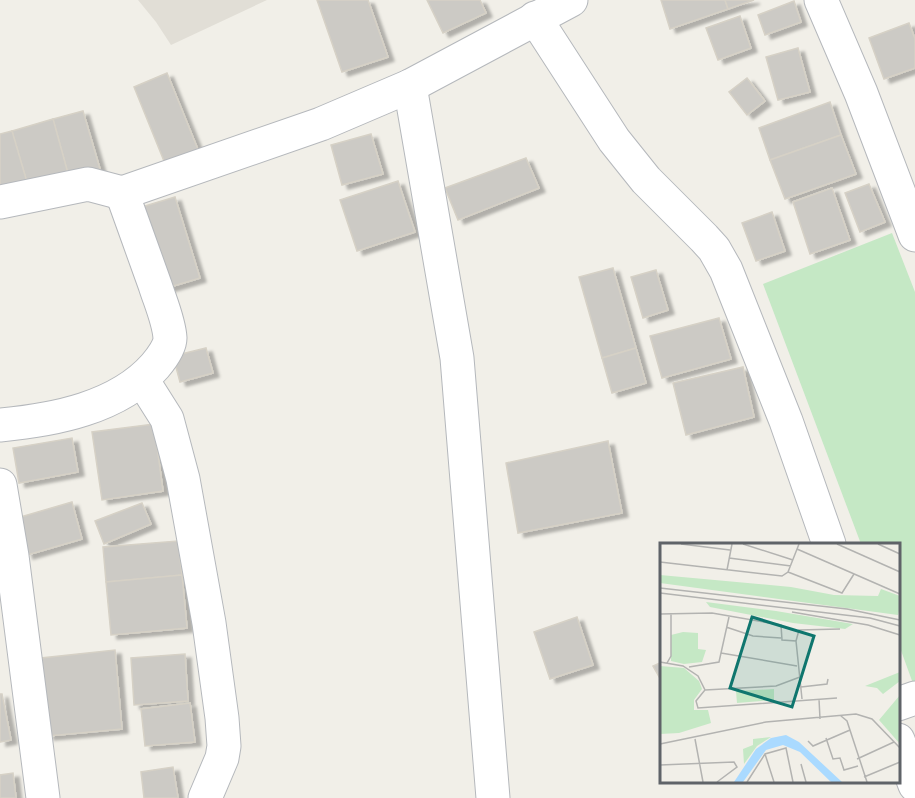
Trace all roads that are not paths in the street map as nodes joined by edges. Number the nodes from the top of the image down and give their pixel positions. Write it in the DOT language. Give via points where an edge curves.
graph roads {
  1 [pos="571,0"];
  2 [pos="821,0"];
  3 [pos="535,18"];
  4 [pos="410,86"];
  5 [pos="122,193"];
  6 [pos="0,202"];
  7 [pos="915,235"];
  8 [pos="142,381"];
  9 [pos="0,425"];
  10 [pos="0,485"];
  11 [pos="828,543"];
  12 [pos="915,698"];
  13 [pos="900,703"];
  14 [pos="900,745"];
  15 [pos="915,785"];
  16 [pos="43,798"];
  17 [pos="205,798"];
  18 [pos="493,798"];
  1 -- 3 [label="street"];
  2 -- 7 [label="street"];
  3 -- 4 [label="street"];
  3 -- 11 [label="street" via="614,140 646,180 705,238 722,263 786,421"];
  4 -- 5 [label="street" via="321,124"];
  4 -- 18 [label="street" via="457,358"];
  5 -- 6 [label="street" via="88,184"];
  5 -- 8 [label="street" via="170,339 161,359"];
  8 -- 9 [label="street" via="81,411"];
  8 -- 17 [label="street" via="167,419 183,478 209,623 224,746"];
  10 -- 16 [label="street"];
  12 -- 13 [label="street"];
  14 -- 15 [label="street"];
}
